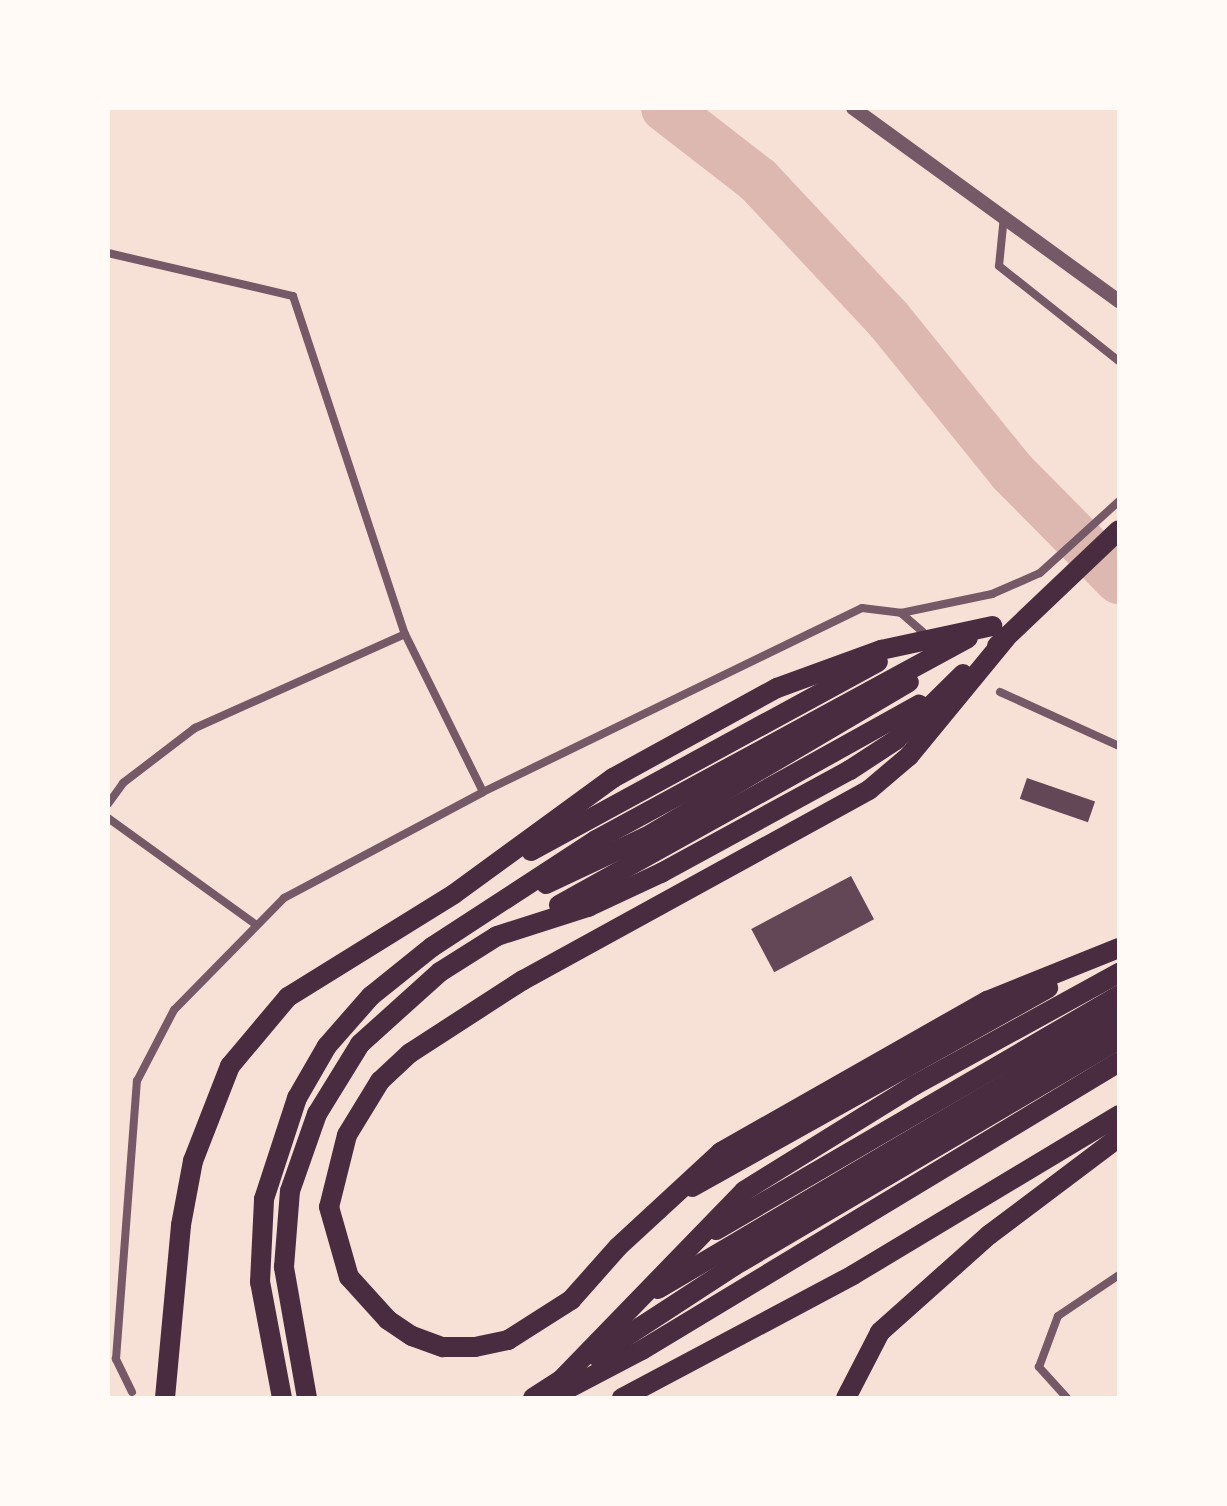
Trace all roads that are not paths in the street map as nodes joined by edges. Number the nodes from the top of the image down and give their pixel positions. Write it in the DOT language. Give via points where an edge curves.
graph roads {
  1 [pos="853,108"];
  2 [pos="1004,215"];
  3 [pos="108,253"];
  4 [pos="1119,301"];
  5 [pos="1119,361"];
  6 [pos="1119,501"];
  7 [pos="1119,530"];
  8 [pos="901,613"];
  9 [pos="999,632"];
  10 [pos="405,634"];
  11 [pos="918,637"];
  12 [pos="1000,692"];
  13 [pos="1119,746"];
  14 [pos="483,792"];
  15 [pos="108,804"];
  16 [pos="108,818"];
  17 [pos="255,924"];
  18 [pos="1119,948"];
  19 [pos="1119,973"];
  20 [pos="1119,995"];
  21 [pos="1119,1017"];
  22 [pos="1119,1039"];
  23 [pos="1119,1062"];
  24 [pos="1119,1115"];
  25 [pos="1119,1137"];
  26 [pos="681,1251"];
  27 [pos="1119,1275"];
  28 [pos="641,1299"];
  29 [pos="561,1380"];
  30 [pos="132,1392"];
  31 [pos="165,1398"];
  32 [pos="282,1398"];
  33 [pos="307,1398"];
  34 [pos="533,1398"];
  35 [pos="549,1398"];
  36 [pos="622,1398"];
  37 [pos="846,1398"];
  38 [pos="1067,1398"];
  1 -- 2 [label="street"];
  2 -- 4 [label="street"];
  2 -- 5 [label="street" via="999,266"];
  3 -- 10 [label="street" via="293,296"];
  6 -- 8 [label="street" via="1040,573 992,594"];
  7 -- 9 [label="highway"];
  8 -- 11 [label="street"];
  8 -- 14 [label="street" via="862,608"];
  9 -- 11 [label="highway"];
  9 -- 18 [label="highway" via="909,756 869,790 523,980 410,1053 380,1081 347,1135 329,1207 349,1277 388,1320 443,1347 508,1340 551,1315 721,1152 987,1001"];
  9 -- 32 [label="highway" via="596,840 486,911 371,996 327,1046 297,1098 264,1199 262,1308"];
  9 -- 33 [label="highway" via="896,740 850,770 661,873 588,907 497,936 440,972 360,1044 335,1080 300,1152 287,1216 284,1267"];
  10 -- 14 [label="street"];
  10 -- 15 [label="street" via="195,728 123,783"];
  11 -- 31 [label="highway" via="803,677 613,778 454,894 288,997 230,1066 193,1161 181,1225"];
  12 -- 13 [label="street"];
  14 -- 17 [label="street" via="284,898"];
  16 -- 17 [label="street"];
  17 -- 30 [label="street" via="174,1010 137,1081 116,1359"];
  19 -- 26 [label="highway" via="915,1085 744,1191"];
  20 -- 26 [label="highway"];
  21 -- 28 [label="highway"];
  22 -- 29 [label="highway" via="734,1266"];
  23 -- 35 [label="highway" via="642,1350"];
  24 -- 36 [label="highway" via="853,1275"];
  25 -- 37 [label="highway" via="989,1235 880,1332"];
  26 -- 28 [label="highway"];
  27 -- 38 [label="street" via="1058,1316 1039,1367"];
  28 -- 29 [label="highway"];
  29 -- 34 [label="highway"];
}
